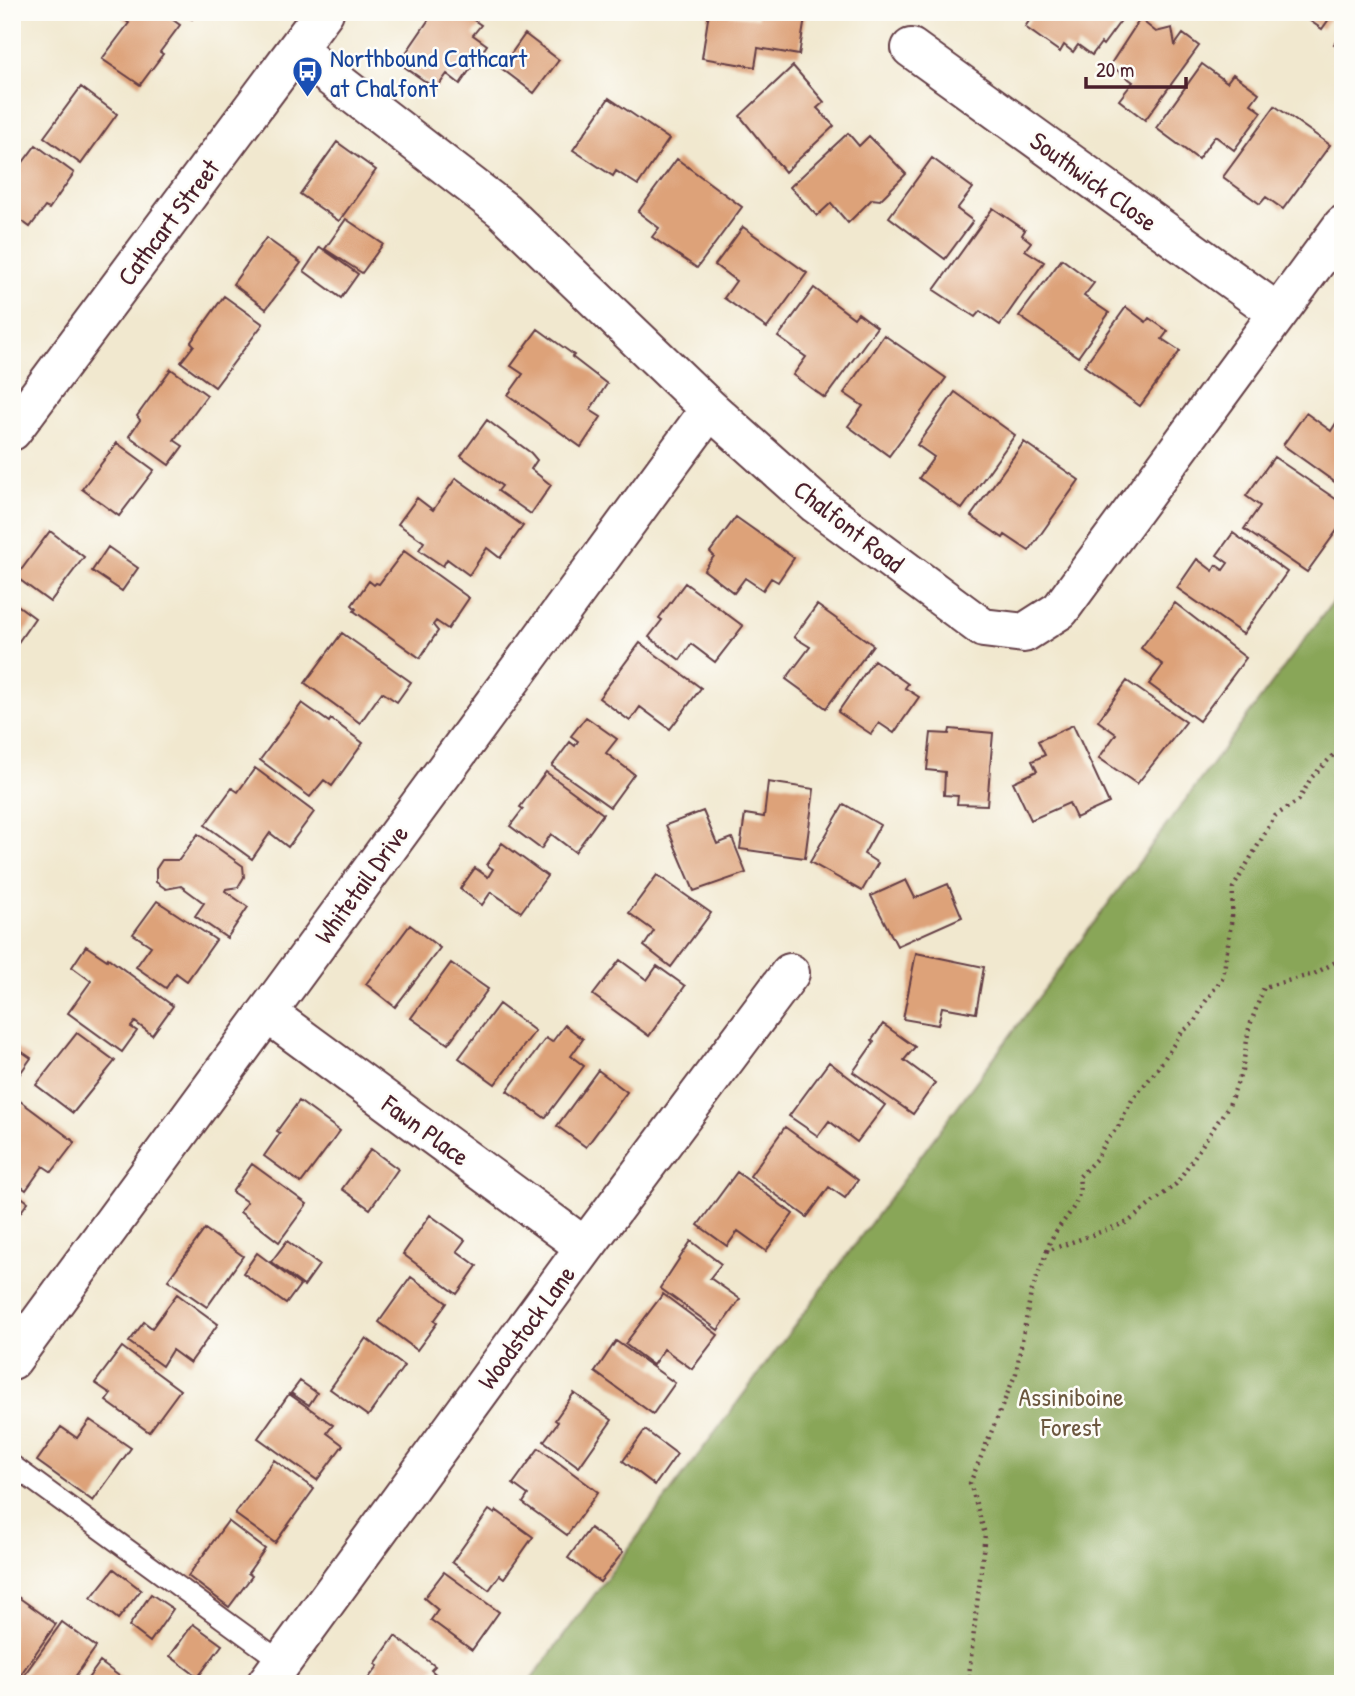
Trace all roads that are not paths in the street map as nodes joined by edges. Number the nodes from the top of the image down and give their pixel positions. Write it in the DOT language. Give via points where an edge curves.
graph roads {
  1 [pos="324,12"];
  2 [pos="911,48"];
  3 [pos="296,50"];
  4 [pos="1343,225"];
  5 [pos="1278,313"];
  6 [pos="710,409"];
  7 [pos="12,431"];
  8 [pos="790,974"];
  9 [pos="267,1013"];
  10 [pos="585,1247"];
  11 [pos="12,1360"];
  12 [pos="12,1465"];
  13 [pos="274,1673"];
  1 -- 3 [label="street, Cathcart Street"];
  2 -- 5 [label="street, Southwick Close"];
  3 -- 6 [label="street, Chalfont Road" via="503,210"];
  3 -- 7 [label="street, Cathcart Street"];
  4 -- 5 [label="street, Chalfont Road"];
  5 -- 6 [label="street, Chalfont Road" via="1060,610 1024,633 983,628 816,503"];
  6 -- 9 [label="street, Whitetail Drive"];
  8 -- 10 [label="street, Woodstock Lane"];
  9 -- 10 [label="street, Fawn Place"];
  9 -- 11 [label="street, Whitetail Drive"];
  10 -- 13 [label="street, Woodstock Lane"];
  12 -- 13 [label="lane"];
}
